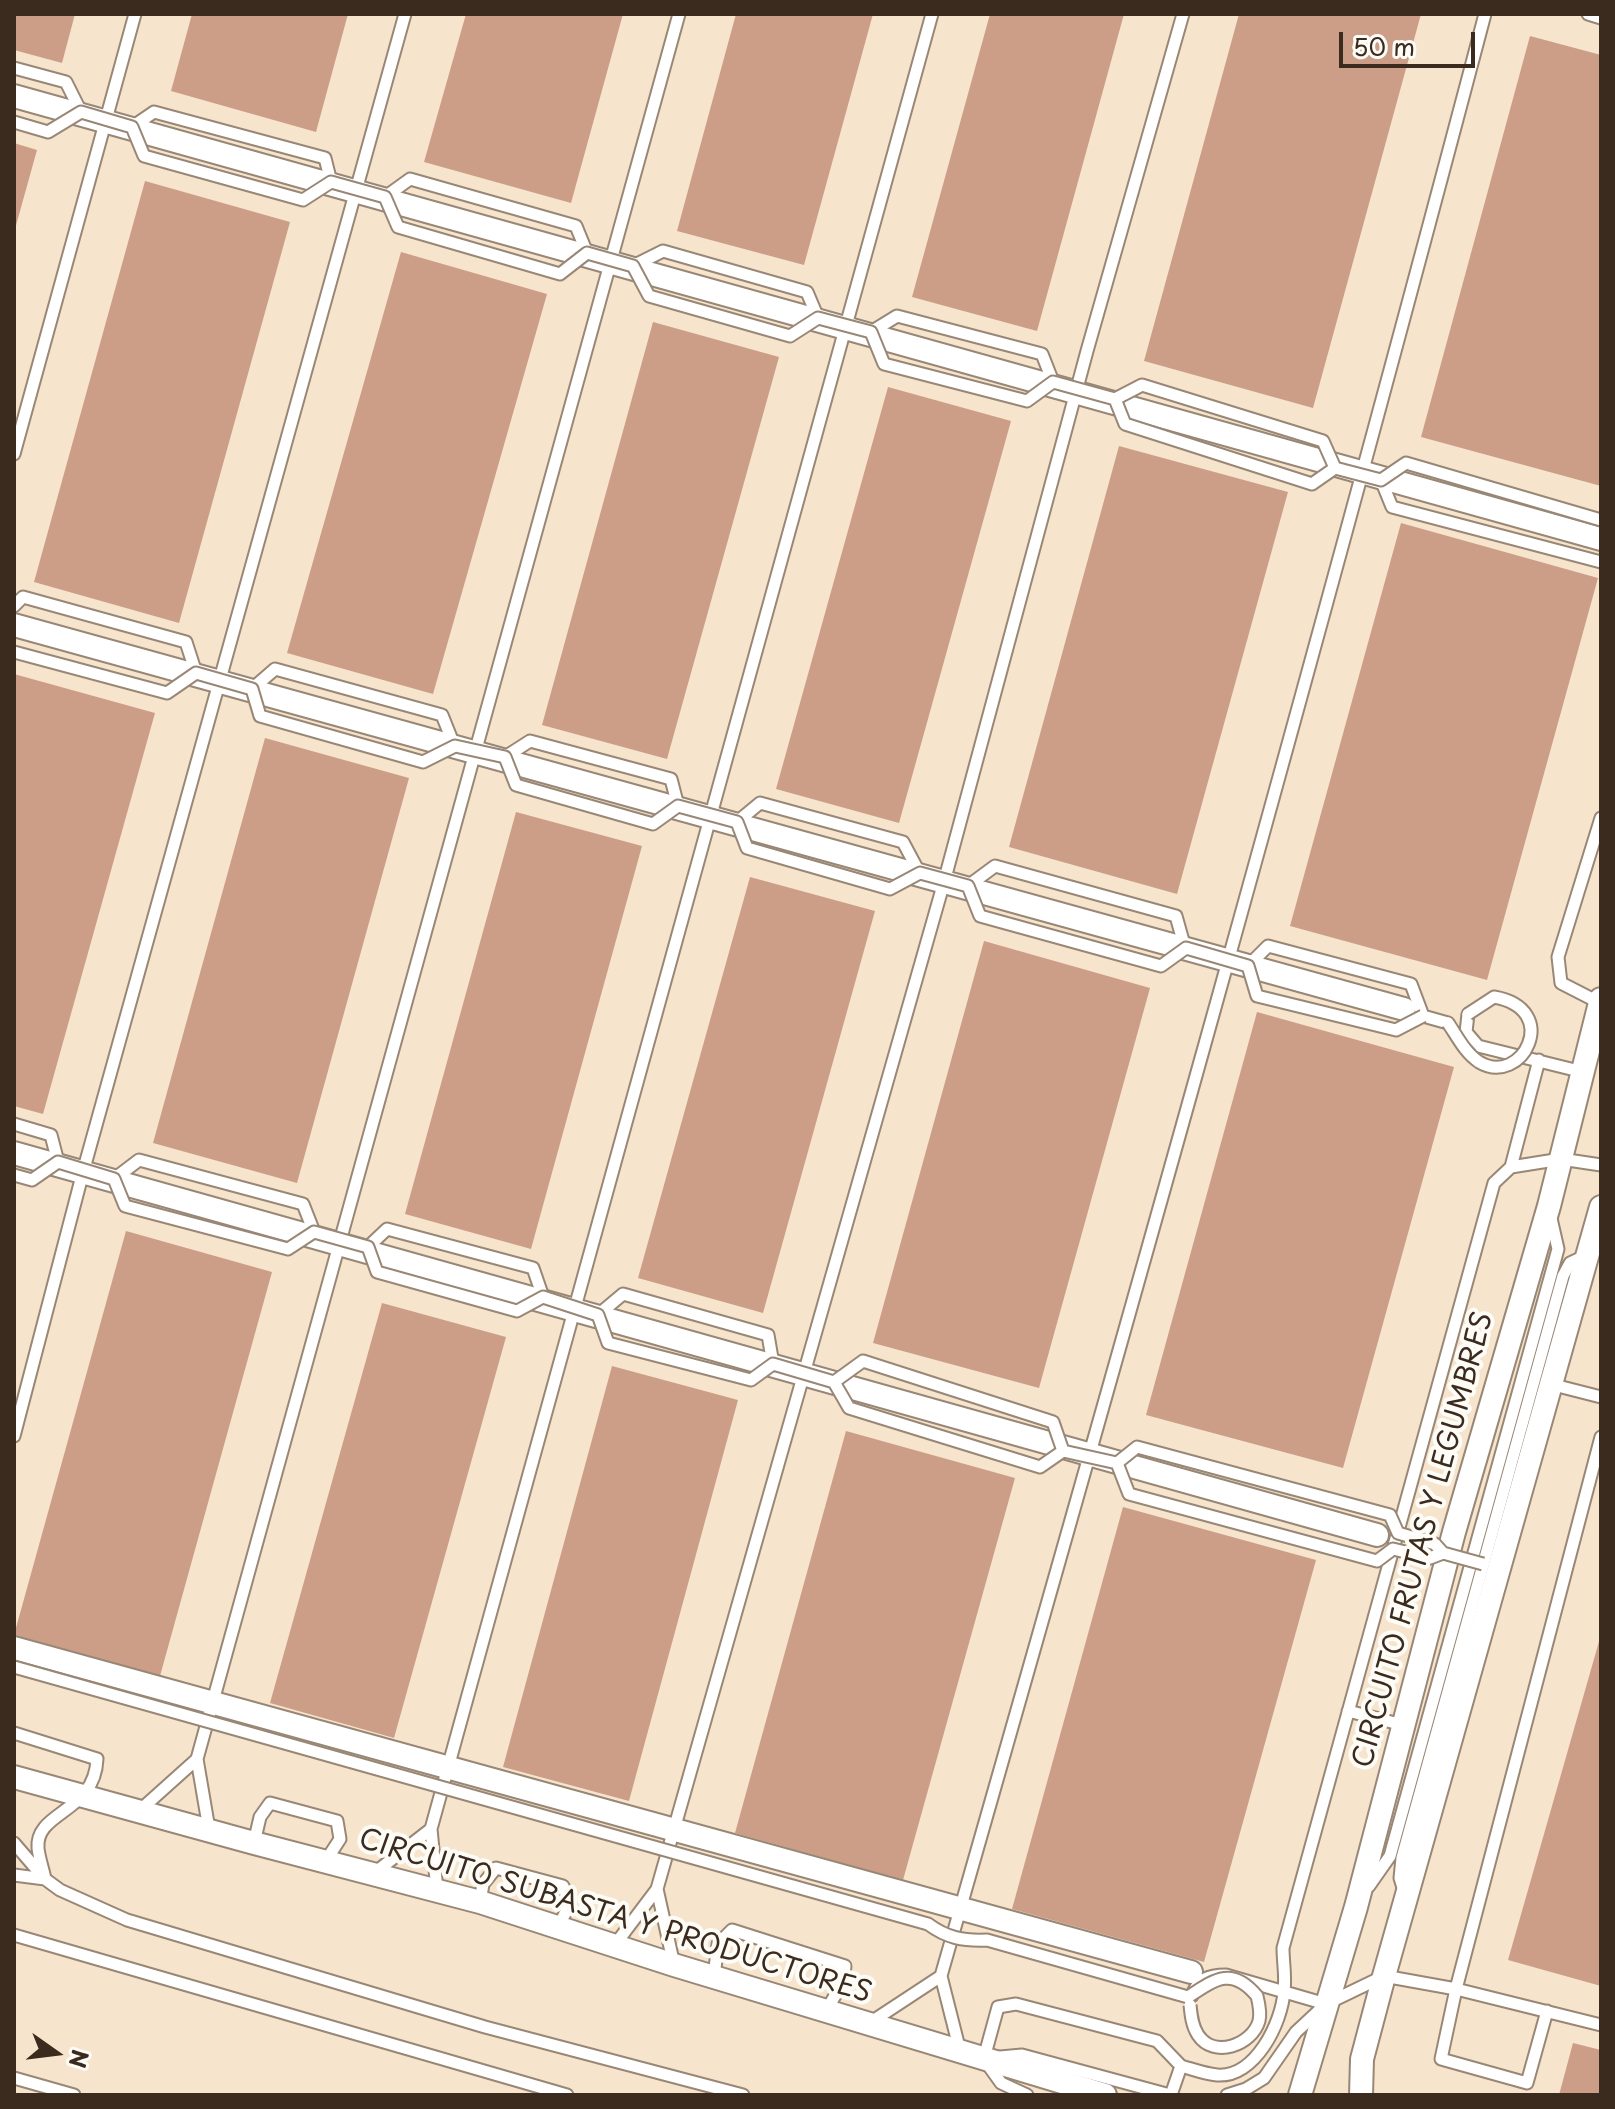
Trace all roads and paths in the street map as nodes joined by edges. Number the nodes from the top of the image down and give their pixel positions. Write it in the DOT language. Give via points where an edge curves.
graph roads {
  1 [pos="135,14"];
  2 [pos="405,14"];
  3 [pos="679,14"];
  4 [pos="932,14"];
  5 [pos="1183,14"];
  6 [pos="1485,14"];
  7 [pos="1588,14"];
  8 [pos="1601,18"];
  9 [pos="14,68"];
  10 [pos="14,96"];
  11 [pos="81,112"];
  12 [pos="105,121"];
  13 [pos="14,122"];
  14 [pos="132,127"];
  15 [pos="331,182"];
  16 [pos="356,190"];
  17 [pos="385,197"];
  18 [pos="587,253"];
  19 [pos="622,264"];
  20 [pos="818,318"];
  21 [pos="847,328"];
  22 [pos="871,332"];
  23 [pos="1053,382"];
  24 [pos="1077,392"];
  25 [pos="1115,399"];
  26 [pos="14,454"];
  27 [pos="1335,468"];
  28 [pos="1372,476"];
  29 [pos="1601,520"];
  30 [pos="1601,539"];
  31 [pos="1601,562"];
  32 [pos="14,606"];
  33 [pos="14,625"];
  34 [pos="14,652"];
  35 [pos="196,673"];
  36 [pos="220,682"];
  37 [pos="252,689"];
  38 [pos="465,749"];
  39 [pos="505,757"];
  40 [pos="678,806"];
  41 [pos="709,818"];
  42 [pos="1601,818"];
  43 [pos="737,822"];
  44 [pos="920,873"];
  45 [pos="944,882"];
  46 [pos="968,886"];
  47 [pos="1186,948"];
  48 [pos="1239,964"];
  49 [pos="1601,1002"];
  50 [pos="1414,1013"];
  51 [pos="1539,1060"];
  52 [pos="1583,1072"];
  53 [pos="14,1124"];
  54 [pos="14,1153"];
  55 [pos="1561,1159"];
  56 [pos="58,1162"];
  57 [pos="1601,1165"];
  58 [pos="1511,1167"];
  59 [pos="83,1172"];
  60 [pos="14,1175"];
  61 [pos="114,1179"];
  62 [pos="1549,1206"];
  63 [pos="1601,1207"];
  64 [pos="314,1232"];
  65 [pos="339,1244"];
  66 [pos="368,1247"];
  67 [pos="1587,1254"];
  68 [pos="543,1297"];
  69 [pos="572,1310"];
  70 [pos="598,1315"];
  71 [pos="773,1364"];
  72 [pos="803,1375"];
  73 [pos="834,1382"];
  74 [pos="1550,1384"];
  75 [pos="1601,1397"];
  76 [pos="14,1436"];
  77 [pos="1601,1437"];
  78 [pos="1063,1451"];
  79 [pos="1091,1454"];
  80 [pos="1117,1463"];
  81 [pos="1377,1535"];
  82 [pos="1443,1553"];
  83 [pos="1471,1560"];
  84 [pos="1483,1564"];
  85 [pos="14,1648"];
  86 [pos="14,1667"];
  87 [pos="214,1703"];
  88 [pos="1348,1711"];
  89 [pos="1403,1725"];
  90 [pos="14,1733"];
  91 [pos="197,1759"];
  92 [pos="449,1767"];
  93 [pos="14,1777"];
  94 [pos="84,1797"];
  95 [pos="139,1811"];
  96 [pos="209,1829"];
  97 [pos="431,1829"];
  98 [pos="672,1831"];
  99 [pos="14,1843"];
  100 [pos="254,1843"];
  101 [pos="1396,1857"];
  102 [pos="325,1862"];
  103 [pos="373,1874"];
  104 [pos="14,1875"];
  105 [pos="45,1879"];
  106 [pos="657,1889"];
  107 [pos="437,1890"];
  108 [pos="1406,1896"];
  109 [pos="480,1902"];
  110 [pos="1356,1907"];
  111 [pos="960,1908"];
  112 [pos="559,1925"];
  113 [pos="14,1935"];
  114 [pos="614,1946"];
  115 [pos="674,1965"];
  116 [pos="1191,1972"];
  117 [pos="714,1976"];
  118 [pos="941,1976"];
  119 [pos="1384,1976"];
  120 [pos="1456,1989"];
  121 [pos="1284,1992"];
  122 [pos="1326,2004"];
  123 [pos="826,2011"];
  124 [pos="1547,2011"];
  125 [pos="868,2024"];
  126 [pos="1601,2025"];
  127 [pos="960,2051"];
  128 [pos="984,2058"];
  129 [pos="1181,2066"];
  130 [pos="14,2078"];
  131 [pos="74,2095"];
  132 [pos="567,2095"];
  133 [pos="743,2095"];
  134 [pos="1027,2095"];
  135 [pos="1105,2095"];
  136 [pos="1171,2095"];
  137 [pos="1227,2095"];
  138 [pos="1300,2095"];
  139 [pos="1361,2095"];
  1 -- 12 [label="lane"];
  2 -- 16 [label="lane"];
  3 -- 19 [label="lane"];
  4 -- 21 [label="lane"];
  5 -- 24 [label="lane"];
  6 -- 28 [label="lane"];
  7 -- 8 [label="lane"];
  9 -- 11 [label="lane" via="66,82"];
  10 -- 12 [label="street"];
  11 -- 13 [label="lane, bridge" via="48,132"];
  11 -- 14 [label="lane, bridge"];
  12 -- 16 [label="street"];
  12 -- 26 [label="lane"];
  14 -- 15 [label="lane" via="154,112 325,158"];
  14 -- 15 [label="lane, bridge" via="144,156 303,200"];
  15 -- 17 [label="lane, bridge"];
  16 -- 19 [label="street"];
  16 -- 36 [label="lane"];
  17 -- 18 [label="lane" via="410,179 576,226"];
  17 -- 18 [label="lane, bridge" via="398,227 560,274"];
  18 -- 19 [label="lane, bridge"];
  19 -- 20 [label="lane" via="663,251 807,292"];
  19 -- 20 [label="lane, bridge" via="649,296 790,336"];
  19 -- 21 [label="street"];
  19 -- 38 [label="lane"];
  20 -- 22 [label="lane, bridge"];
  21 -- 24 [label="street"];
  21 -- 41 [label="lane"];
  22 -- 23 [label="lane" via="897,316 1042,354"];
  22 -- 23 [label="lane, bridge" via="884,364 1027,401"];
  23 -- 25 [label="lane, bridge"];
  24 -- 28 [label="street"];
  24 -- 45 [label="lane"];
  25 -- 27 [label="lane, bridge" via="1142,385 1323,441"];
  25 -- 27 [label="lane, bridge" via="1125,424 1312,484"];
  27 -- 28 [label="lane, bridge"];
  28 -- 29 [label="lane, bridge" via="1406,463"];
  28 -- 30 [label="street"];
  28 -- 31 [label="lane" via="1392,507"];
  28 -- 48 [label="lane"];
  32 -- 35 [label="lane" via="23,597 186,642"];
  33 -- 36 [label="street"];
  34 -- 35 [label="lane, bridge" via="167,693"];
  35 -- 37 [label="lane, bridge"];
  36 -- 38 [label="street"];
  36 -- 59 [label="lane"];
  37 -- 38 [label="lane, bridge" via="260,716 423,762"];
  37 -- 38 [label="lane" via="275,669 427,710 442,715"];
  38 -- 39 [label="lane, bridge"];
  38 -- 41 [label="street"];
  38 -- 65 [label="lane"];
  39 -- 40 [label="lane, bridge" via="516,785 653,824"];
  39 -- 40 [label="lane" via="530,741 671,779"];
  40 -- 43 [label="lane, bridge"];
  41 -- 45 [label="street"];
  41 -- 69 [label="lane"];
  42 -- 49 [label="lane" via="1558,957 1561,983"];
  43 -- 44 [label="lane, bridge" via="747,848 890,889"];
  43 -- 44 [label="lane" via="760,803 889,838 903,842"];
  44 -- 46 [label="lane, bridge"];
  45 -- 48 [label="street"];
  45 -- 72 [label="lane"];
  46 -- 47 [label="lane, bridge" via="980,916 1161,966"];
  46 -- 47 [label="lane" via="995,866 1176,916"];
  47 -- 48 [label="lane, bridge"];
  48 -- 50 [label="street"];
  48 -- 79 [label="lane"];
  49 -- 52 [label="street, CIRCUITO FRUTAS Y LEGUMBRES"];
  50 -- 51 [label="lane, bridge" via="1448,1023 1476,1061 1490,1067 1516,1061 1527,1050 1532,1037 1531,1023 1510,1000 1494,997 1468,1014 1466,1032 1478,1046"];
  51 -- 52 [label="lane"];
  51 -- 58 [label="lane"];
  52 -- 55 [label="street, CIRCUITO FRUTAS Y LEGUMBRES"];
  53 -- 56 [label="lane" via="51,1135"];
  54 -- 59 [label="street"];
  55 -- 57 [label="lane"];
  55 -- 58 [label="lane"];
  55 -- 62 [label="street, CIRCUITO FRUTAS Y LEGUMBRES"];
  56 -- 60 [label="lane, bridge" via="32,1180"];
  56 -- 61 [label="lane, bridge"];
  58 -- 88 [label="lane" via="1494,1183"];
  59 -- 65 [label="street"];
  59 -- 76 [label="lane"];
  61 -- 64 [label="lane, bridge" via="125,1206 288,1249"];
  61 -- 64 [label="lane" via="139,1160 303,1204"];
  62 -- 83 [label="lane" via="1558,1249"];
  62 -- 89 [label="street, CIRCUITO FRUTAS Y LEGUMBRES"];
  63 -- 67 [label="street"];
  64 -- 66 [label="lane, bridge"];
  65 -- 69 [label="street"];
  65 -- 87 [label="lane"];
  66 -- 68 [label="lane, bridge" via="377,1272 517,1311"];
  66 -- 68 [label="lane" via="387,1229 533,1268"];
  67 -- 74 [label="street"];
  67 -- 84 [label="lane" via="1570,1263 1563,1276"];
  68 -- 70 [label="lane, bridge"];
  69 -- 72 [label="street"];
  69 -- 92 [label="lane"];
  70 -- 71 [label="lane, bridge" via="608,1343 751,1380"];
  70 -- 71 [label="lane" via="623,1294 768,1335"];
  71 -- 73 [label="lane, bridge"];
  72 -- 79 [label="street"];
  72 -- 98 [label="lane"];
  73 -- 78 [label="lane, bridge" via="849,1408 1040,1467"];
  73 -- 78 [label="lane, bridge" via="863,1361 1053,1422"];
  74 -- 75 [label="lane"];
  74 -- 108 [label="street"];
  77 -- 120 [label="lane"];
  78 -- 80 [label="lane, bridge"];
  79 -- 81 [label="street"];
  79 -- 111 [label="lane"];
  80 -- 82 [label="lane, bridge" via="1137,1447 1390,1515 1398,1533 1435,1544"];
  80 -- 82 [label="lane, bridge" via="1129,1494 1377,1561 1393,1549 1430,1558"];
  82 -- 83 [label="lane, bridge"];
  83 -- 84 [label="lane, bridge"];
  83 -- 101 [label="lane"];
  84 -- 101 [label="lane"];
  85 -- 87 [label="street"];
  86 -- 121 [label="lane, bridge" via="913,1919 964,1941 987,1940 1188,1997 1211,1981 1240,1980 1257,1996 1259,2020 1243,2043 1214,2046 1198,2036 1192,2023 1190,2005 1195,1987 1213,1975 1226,1975"];
  87 -- 91 [label="lane"];
  87 -- 92 [label="street"];
  88 -- 89 [label="lane"];
  88 -- 121 [label="lane" via="1283,1948"];
  89 -- 110 [label="street, CIRCUITO FRUTAS Y LEGUMBRES"];
  90 -- 94 [label="lane" via="97,1759 96,1775"];
  91 -- 95 [label="lane"];
  91 -- 96 [label="lane"];
  92 -- 97 [label="lane"];
  92 -- 98 [label="street"];
  93 -- 94 [label="street, CIRCUITO SUBASTA Y PRODUCTORES"];
  94 -- 95 [label="street, CIRCUITO SUBASTA Y PRODUCTORES"];
  94 -- 105 [label="lane" via="42,1831 37,1846"];
  95 -- 96 [label="street, CIRCUITO SUBASTA Y PRODUCTORES"];
  96 -- 100 [label="street, CIRCUITO SUBASTA Y PRODUCTORES"];
  97 -- 103 [label="lane"];
  97 -- 107 [label="lane"];
  98 -- 106 [label="lane"];
  98 -- 111 [label="street"];
  99 -- 105 [label="lane"];
  100 -- 102 [label="street, CIRCUITO SUBASTA Y PRODUCTORES"];
  100 -- 102 [label="lane" via="260,1817 270,1803 337,1821 340,1839"];
  101 -- 108 [label="lane"];
  101 -- 110 [label="lane"];
  102 -- 103 [label="street, CIRCUITO SUBASTA Y PRODUCTORES"];
  103 -- 107 [label="street, CIRCUITO SUBASTA Y PRODUCTORES"];
  104 -- 105 [label="lane"];
  105 -- 133 [label="lane" via="127,1920 485,2027"];
  106 -- 114 [label="lane"];
  106 -- 115 [label="lane"];
  107 -- 109 [label="street, CIRCUITO SUBASTA Y PRODUCTORES"];
  108 -- 119 [label="street"];
  109 -- 112 [label="street, CIRCUITO SUBASTA Y PRODUCTORES"];
  109 -- 112 [label="lane" via="483,1884 496,1868 563,1886 570,1904"];
  110 -- 122 [label="street, CIRCUITO FRUTAS Y LEGUMBRES"];
  111 -- 116 [label="street"];
  111 -- 118 [label="lane"];
  112 -- 114 [label="street, CIRCUITO SUBASTA Y PRODUCTORES"];
  113 -- 132 [label="lane"];
  114 -- 115 [label="street, CIRCUITO SUBASTA Y PRODUCTORES"];
  115 -- 117 [label="street, CIRCUITO SUBASTA Y PRODUCTORES"];
  117 -- 123 [label="street, CIRCUITO SUBASTA Y PRODUCTORES"];
  117 -- 123 [label="lane" via="718,1944 732,1930 845,1966 843,1982"];
  118 -- 125 [label="lane"];
  118 -- 127 [label="lane"];
  119 -- 120 [label="lane"];
  119 -- 122 [label="lane"];
  119 -- 139 [label="street" via="1362,2059"];
  120 -- 124 [label="lane"];
  120 -- 124 [label="lane" via="1441,2059 1527,2083"];
  121 -- 122 [label="lane"];
  121 -- 129 [label="lane" via="1276,2028 1246,2066 1219,2076"];
  122 -- 137 [label="lane" via="1296,2032 1264,2078"];
  122 -- 138 [label="street, CIRCUITO FRUTAS Y LEGUMBRES"];
  123 -- 125 [label="street, CIRCUITO SUBASTA Y PRODUCTORES"];
  124 -- 126 [label="lane"];
  125 -- 127 [label="street, CIRCUITO SUBASTA Y PRODUCTORES"];
  127 -- 128 [label="street, CIRCUITO SUBASTA Y PRODUCTORES"];
  128 -- 129 [label="lane" via="998,2007 1016,2004 1157,2041"];
  128 -- 134 [label="lane" via="1001,2083"];
  128 -- 135 [label="street, CIRCUITO SUBASTA Y PRODUCTORES"];
  128 -- 136 [label="lane" via="1022,2055"];
  129 -- 136 [label="lane"];
  130 -- 131 [label="lane"];
}
